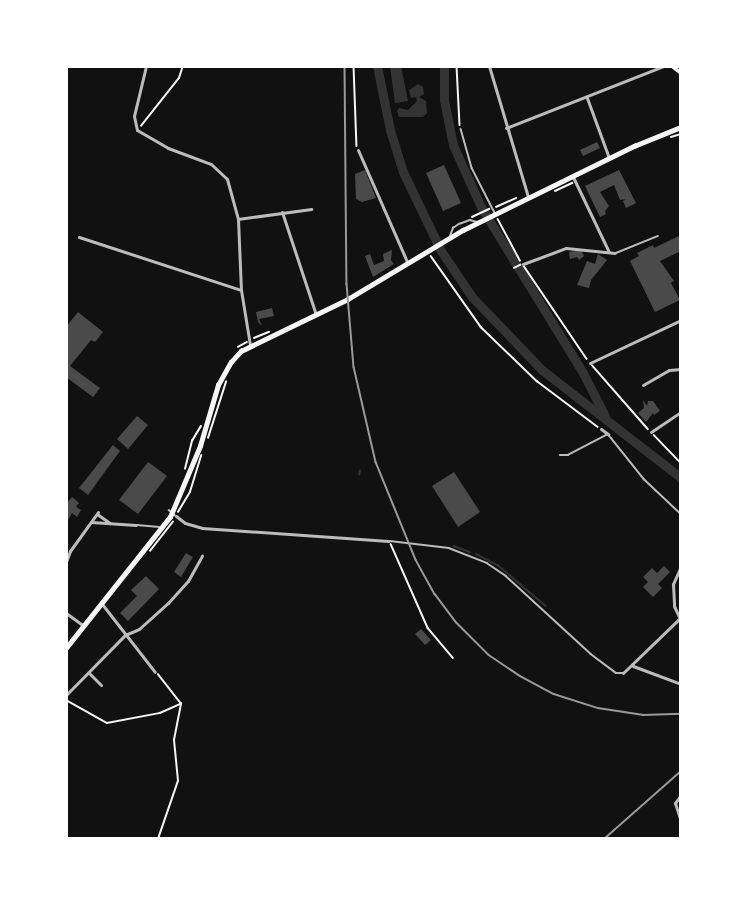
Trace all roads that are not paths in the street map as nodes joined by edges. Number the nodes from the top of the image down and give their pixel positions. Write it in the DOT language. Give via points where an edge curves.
graph roads {
  1 [pos="146,66"];
  2 [pos="489,66"];
  3 [pos="663,66"];
  4 [pos="672,66"];
  5 [pos="681,71"];
  6 [pos="587,98"];
  7 [pos="506,128"];
  8 [pos="681,128"];
  9 [pos="460,129"];
  10 [pos="358,150"];
  11 [pos="609,158"];
  12 [pos="573,177"];
  13 [pos="528,197"];
  14 [pos="311,208"];
  15 [pos="282,212"];
  16 [pos="495,214"];
  17 [pos="238,219"];
  18 [pos="658,236"];
  19 [pos="79,237"];
  20 [pos="609,252"];
  21 [pos="615,254"];
  22 [pos="408,264"];
  23 [pos="522,264"];
  24 [pos="242,290"];
  25 [pos="316,315"];
  26 [pos="681,320"];
  27 [pos="250,345"];
  28 [pos="590,363"];
  29 [pos="681,369"];
  30 [pos="643,385"];
  31 [pos="681,412"];
  32 [pos="601,429"];
  33 [pos="651,432"];
  34 [pos="608,434"];
  35 [pos="560,455"];
  36 [pos="172,513"];
  37 [pos="681,514"];
  38 [pos="91,522"];
  39 [pos="110,523"];
  40 [pos="136,525"];
  41 [pos="164,528"];
  42 [pos="391,541"];
  43 [pos="202,556"];
  44 [pos="66,562"];
  45 [pos="681,566"];
  46 [pos="102,604"];
  47 [pos="66,613"];
  48 [pos="680,620"];
  49 [pos="84,626"];
  50 [pos="125,636"];
  51 [pos="66,648"];
  52 [pos="633,666"];
  53 [pos="155,672"];
  54 [pos="89,673"];
  55 [pos="623,673"];
  56 [pos="681,684"];
  57 [pos="101,685"];
  58 [pos="66,698"];
  59 [pos="681,795"];
  60 [pos="681,822"];
  1 -- 17 [label="street" via="134,116 137,130 221,171 232,192"];
  2 -- 7 [label="street"];
  3 -- 6 [label="street"];
  4 -- 5 [label="main road"];
  6 -- 7 [label="street"];
  6 -- 11 [label="street"];
  7 -- 13 [label="street"];
  8 -- 11 [label="main road"];
  9 -- 16 [label="lane" via="472,168"];
  10 -- 22 [label="street"];
  11 -- 12 [label="main road"];
  12 -- 13 [label="main road"];
  12 -- 20 [label="street"];
  13 -- 16 [label="main road"];
  14 -- 15 [label="street"];
  15 -- 17 [label="street"];
  15 -- 25 [label="street"];
  16 -- 22 [label="main road" via="480,218"];
  17 -- 24 [label="street"];
  18 -- 21 [label="lane"];
  19 -- 24 [label="street"];
  20 -- 21 [label="street"];
  20 -- 23 [label="street" via="566,248"];
  22 -- 25 [label="main road"];
  24 -- 27 [label="street"];
  25 -- 27 [label="main road"];
  26 -- 28 [label="street"];
  27 -- 36 [label="main road" via="231,362 221,378 199,448"];
  29 -- 30 [label="street" via="669,370"];
  31 -- 33 [label="street"];
  32 -- 34 [label="street"];
  34 -- 35 [label="lane"];
  34 -- 37 [label="lane" via="644,478"];
  36 -- 41 [label="main road"];
  36 -- 42 [label="street" via="185,523 202,528"];
  38 -- 39 [label="street"];
  38 -- 39 [label="street" via="97,513"];
  38 -- 44 [label="street"];
  39 -- 40 [label="street"];
  40 -- 41 [label="lane"];
  41 -- 46 [label="main road"];
  42 -- 55 [label="lane" via="449,548 486,562 591,654 616,673"];
  43 -- 50 [label="street" via="188,581 168,603"];
  45 -- 48 [label="street" via="673,584 674,606"];
  46 -- 49 [label="main road"];
  46 -- 50 [label="street"];
  47 -- 49 [label="street"];
  48 -- 52 [label="street"];
  49 -- 51 [label="main road"];
  50 -- 53 [label="street"];
  50 -- 54 [label="street"];
  52 -- 55 [label="street"];
  52 -- 56 [label="street"];
  54 -- 57 [label="street"];
  54 -- 58 [label="street"];
  59 -- 60 [label="street" via="675,803"];
}
